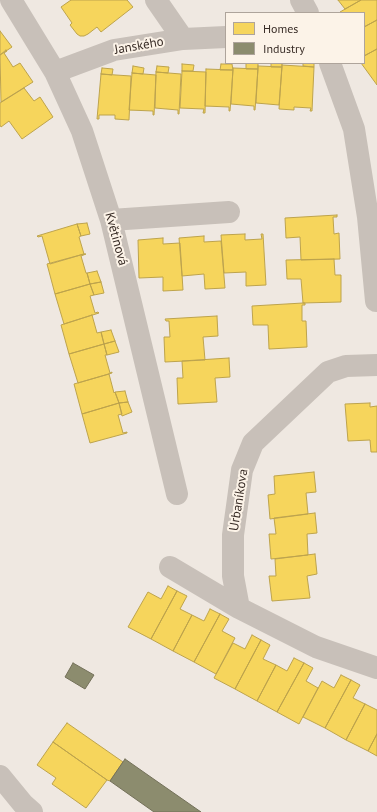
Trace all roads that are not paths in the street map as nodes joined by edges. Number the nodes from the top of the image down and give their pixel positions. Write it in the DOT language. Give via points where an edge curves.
graph roads {
  1 [pos="11,0"];
  2 [pos="156,0"];
  3 [pos="301,0"];
  4 [pos="307,12"];
  5 [pos="225,37"];
  6 [pos="183,39"];
  7 [pos="330,64"];
  8 [pos="55,72"];
  9 [pos="229,212"];
  10 [pos="111,220"];
  11 [pos="376,301"];
  12 [pos="377,365"];
  13 [pos="178,494"];
  14 [pos="170,567"];
  15 [pos="238,608"];
  16 [pos="377,668"];
  17 [pos="0,776"];
  18 [pos="32,812"];
  1 -- 8 [label="street, Květinová"];
  2 -- 6 [label="street"];
  3 -- 4 [label="street"];
  5 -- 6 [label="street, Janského"];
  6 -- 8 [label="street, Janského" via="114,50"];
  7 -- 11 [label="street" via="354,129 368,216"];
  8 -- 10 [label="street, Květinová" via="82,131"];
  9 -- 10 [label="street"];
  10 -- 13 [label="street, Květinová"];
  12 -- 15 [label="street, Urbaníkova" via="346,366 328,372 253,443 242,470 234,535 234,576"];
  14 -- 15 [label="street"];
  15 -- 16 [label="street" via="316,647"];
  17 -- 18 [label="street"];
}
